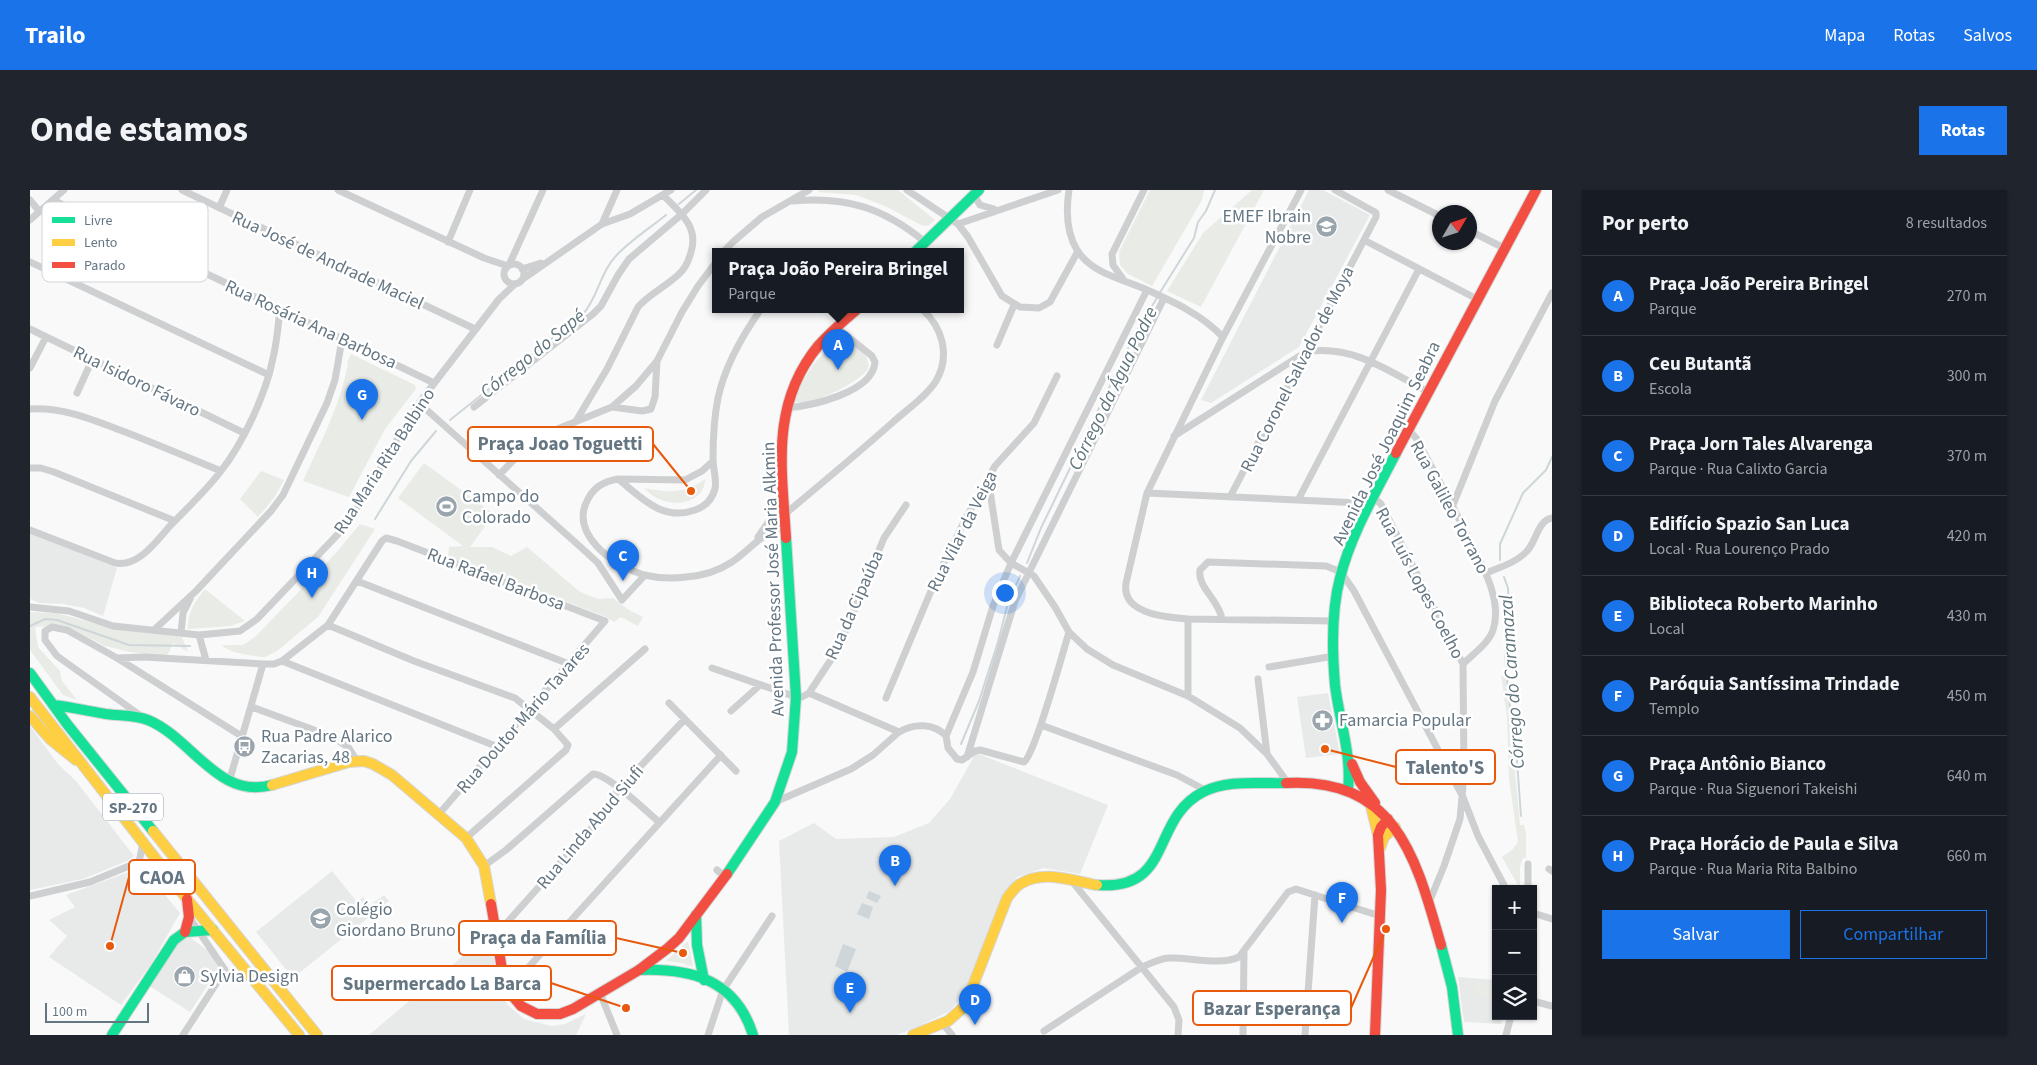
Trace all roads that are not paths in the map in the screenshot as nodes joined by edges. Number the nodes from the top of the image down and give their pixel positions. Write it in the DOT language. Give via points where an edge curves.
graph roads {
  1 [pos="64,190"];
  2 [pos="182,190"];
  3 [pos="227,190"];
  4 [pos="338,190"];
  5 [pos="470,190"];
  6 [pos="543,190"];
  7 [pos="617,190"];
  8 [pos="672,190"];
  9 [pos="706,190"];
  10 [pos="808,190"];
  11 [pos="907,190"];
  12 [pos="1058,190"];
  13 [pos="1068,190"];
  14 [pos="1144,190"];
  15 [pos="1301,190"];
  16 [pos="1335,190"];
  17 [pos="1388,190"];
  18 [pos="976,192"];
  19 [pos="1536,192"];
  20 [pos="664,196"];
  21 [pos="30,200"];
  22 [pos="53,200"];
  23 [pos="793,201"];
  24 [pos="50,202"];
  25 [pos="57,202"];
  26 [pos="207,202"];
  27 [pos="208,203"];
  28 [pos="219,208"];
  29 [pos="42,209"];
  30 [pos="997,209"];
  31 [pos="39,211"];
  32 [pos="1432,212"];
  33 [pos="682,214"];
  34 [pos="30,220"];
  35 [pos="954,221"];
  36 [pos="602,224"];
  37 [pos="1477,234"];
  38 [pos="1364,240"];
  39 [pos="448,242"];
  40 [pos="521,242"];
  41 [pos="925,242"];
  42 [pos="727,248"];
  43 [pos="919,248"];
  44 [pos="1504,248"];
  45 [pos="1078,251"];
  46 [pos="484,258"];
  47 [pos="549,260"];
  48 [pos="30,262"];
  49 [pos="509,265"];
  50 [pos="520,267"];
  51 [pos="42,268"];
  52 [pos="712,268"];
  53 [pos="1418,269"];
  54 [pos="504,273"];
  55 [pos="208,274"];
  56 [pos="523,278"];
  57 [pos="506,281"];
  58 [pos="1125,281"];
  59 [pos="72,282"];
  60 [pos="515,284"];
  61 [pos="1148,291"];
  62 [pos="1552,293"];
  63 [pos="1162,298"];
  64 [pos="499,299"];
  65 [pos="1477,300"];
  66 [pos="1014,305"];
  67 [pos="280,309"];
  68 [pos="758,313"];
  69 [pos="853,313"];
  70 [pos="925,313"];
  71 [pos="836,328"];
  72 [pos="30,329"];
  73 [pos="475,329"];
  74 [pos="46,337"];
  75 [pos="1223,337"];
  76 [pos="342,339"];
  77 [pos="997,345"];
  78 [pos="1306,352"];
  79 [pos="92,360"];
  80 [pos="657,361"];
  81 [pos="1371,361"];
  82 [pos="30,368"];
  83 [pos="269,375"];
  84 [pos="1057,376"];
  85 [pos="434,383"];
  86 [pos="1428,392"];
  87 [pos="77,393"];
  88 [pos="419,403"];
  89 [pos="474,407"];
  90 [pos="612,407"];
  91 [pos="786,408"];
  92 [pos="30,409"];
  93 [pos="576,421"];
  94 [pos="1408,429"];
  95 [pos="244,433"];
  96 [pos="1174,436"];
  97 [pos="713,461"];
  98 [pos="30,468"];
  99 [pos="221,471"];
  100 [pos="500,476"];
  101 [pos="988,478"];
  102 [pos="618,479"];
  103 [pos="1147,493"];
  104 [pos="1230,498"];
  105 [pos="1298,500"];
  106 [pos="783,501"];
  107 [pos="1371,502"];
  108 [pos="906,505"];
  109 [pos="1453,506"];
  110 [pos="785,514"];
  111 [pos="1552,518"];
  112 [pos="175,521"];
  113 [pos="786,526"];
  114 [pos="30,530"];
  115 [pos="757,540"];
  116 [pos="1011,563"];
  117 [pos="1341,572"];
  118 [pos="1030,573"];
  119 [pos="1486,573"];
  120 [pos="644,575"];
  121 [pos="357,581"];
  122 [pos="196,591"];
  123 [pos="30,607"];
  124 [pos="1188,619"];
  125 [pos="1222,619"];
  126 [pos="606,621"];
  127 [pos="1334,621"];
  128 [pos="328,625"];
  129 [pos="154,629"];
  130 [pos="1069,632"];
  131 [pos="181,633"];
  132 [pos="199,635"];
  133 [pos="645,649"];
  134 [pos="1334,656"];
  135 [pos="117,658"];
  136 [pos="206,660"];
  137 [pos="282,661"];
  138 [pos="263,664"];
  139 [pos="569,664"];
  140 [pos="1463,664"];
  141 [pos="1269,667"];
  142 [pos="712,668"];
  143 [pos="30,673"];
  144 [pos="1258,679"];
  145 [pos="759,686"];
  146 [pos="809,694"];
  147 [pos="1188,696"];
  148 [pos="30,697"];
  149 [pos="796,697"];
  150 [pos="886,698"];
  151 [pos="670,703"];
  152 [pos="53,705"];
  153 [pos="252,707"];
  154 [pos="530,709"];
  155 [pos="82,710"];
  156 [pos="731,712"];
  157 [pos="30,716"];
  158 [pos="146,719"];
  159 [pos="685,719"];
  160 [pos="67,724"];
  161 [pos="1041,725"];
  162 [pos="554,729"];
  163 [pos="899,732"];
  164 [pos="946,736"];
  165 [pos="243,737"];
  166 [pos="498,747"];
  167 [pos="1267,754"];
  168 [pos="720,755"];
  169 [pos="967,757"];
  170 [pos="1349,758"];
  171 [pos="358,762"];
  172 [pos="81,763"];
  173 [pos="736,771"];
  174 [pos="229,782"];
  175 [pos="1288,782"];
  176 [pos="619,788"];
  177 [pos="1205,790"];
  178 [pos="1348,790"];
  179 [pos="1463,797"];
  180 [pos="775,802"];
  181 [pos="1370,802"];
  182 [pos="1379,809"];
  183 [pos="439,814"];
  184 [pos="659,822"];
  185 [pos="1391,823"];
  186 [pos="1378,836"];
  187 [pos="466,838"];
  188 [pos="143,843"];
  189 [pos="1380,850"];
  190 [pos="139,862"];
  191 [pos="160,864"];
  192 [pos="1528,864"];
  193 [pos="484,866"];
  194 [pos="1070,880"];
  195 [pos="1504,885"];
  196 [pos="1528,885"];
  197 [pos="1315,895"];
  198 [pos="30,896"];
  199 [pos="187,899"];
  200 [pos="1428,905"];
  201 [pos="1537,914"];
  202 [pos="696,915"];
  203 [pos="189,916"];
  204 [pos="772,916"];
  205 [pos="1380,916"];
  206 [pos="1552,919"];
  207 [pos="686,928"];
  208 [pos="198,930"];
  209 [pos="213,930"];
  210 [pos="185,932"];
  211 [pos="496,935"];
  212 [pos="696,937"];
  213 [pos="1244,952"];
  214 [pos="1142,966"];
  215 [pos="639,970"];
  216 [pos="704,980"];
  217 [pos="723,990"];
  218 [pos="507,992"];
  219 [pos="600,993"];
  220 [pos="1537,1002"];
  221 [pos="1552,1006"];
  222 [pos="285,1018"];
  223 [pos="1510,1020"];
  224 [pos="943,1024"];
  225 [pos="1044,1031"];
  226 [pos="314,1032"];
  227 [pos="1176,1034"];
  228 [pos="112,1035"];
  229 [pos="183,1035"];
  230 [pos="288,1035"];
  231 [pos="298,1035"];
  232 [pos="322,1035"];
  233 [pos="617,1035"];
  234 [pos="708,1035"];
  235 [pos="753,1035"];
  236 [pos="913,1035"];
  237 [pos="952,1035"];
  238 [pos="1242,1035"];
  239 [pos="1305,1035"];
  240 [pos="1375,1035"];
  241 [pos="1458,1035"];
  242 [pos="1506,1035"];
  1 -- 22 [label="street"];
  2 -- 26 [label="street, Rua José de Andrade Maciel"];
  3 -- 28 [label="street"];
  4 -- 39 [label="street"];
  5 -- 39 [label="street"];
  6 -- 40 [label="street"];
  7 -- 36 [label="street"];
  8 -- 20 [label="street"];
  9 -- 33 [label="street"];
  10 -- 23 [label="street"];
  11 -- 35 [label="street"];
  12 -- 30 [label="street"];
  13 -- 45 [label="street" via="1069,228"];
  14 -- 58 [label="street" via="1112,254 1113,265"];
  15 -- 75 [label="street"];
  16 -- 38 [label="street, Rua Coronel Salvador de Moya" via="1375,212 1376,217"];
  17 -- 32 [label="street"];
  18 -- 30 [label="street" via="980,206"];
  18 -- 35 [label="main road"];
  19 -- 44 [label="main road, Avenida José Joaquim Seabra"];
  20 -- 33 [label="street"];
  20 -- 36 [label="street"];
  21 -- 31 [label="street"];
  22 -- 24 [label="street"];
  22 -- 25 [label="street, Rua Rosária Ana Barbosa"];
  23 -- 41 [label="street" via="820,199 860,204 902,223"];
  23 -- 42 [label="street" via="762,217"];
  27 -- 28 [label="street, Rua José de Andrade Maciel"];
  28 -- 73 [label="street, Rua José de Andrade Maciel"];
  29 -- 31 [label="street"];
  30 -- 35 [label="street"];
  31 -- 34 [label="street"];
  33 -- 89 [label="street" via="629,259 593,314"];
  33 -- 93 [label="street" via="694,239 687,262 679,275 638,307"];
  35 -- 41 [label="main road"];
  35 -- 66 [label="street" via="968,237 1002,296"];
  36 -- 47 [label="street"];
  37 -- 44 [label="street"];
  38 -- 53 [label="street"];
  38 -- 78 [label="street, Rua Coronel Salvador de Moya"];
  39 -- 46 [label="street"];
  40 -- 49 [label="street"];
  40 -- 50 [label="street"];
  41 -- 43 [label="main road"];
  44 -- 65 [label="main road, Avenida José Joaquim Seabra"];
  45 -- 58 [label="street" via="1096,267"];
  45 -- 66 [label="street" via="1050,302 1030,309"];
  46 -- 49 [label="street"];
  46 -- 54 [label="street"];
  47 -- 50 [label="street"];
  47 -- 56 [label="street"];
  48 -- 51 [label="street"];
  49 -- 50 [label="street"];
  49 -- 54 [label="street"];
  50 -- 56 [label="street"];
  52 -- 80 [label="street" via="686,306"];
  53 -- 65 [label="street"];
  53 -- 81 [label="street"];
  54 -- 57 [label="street"];
  55 -- 67 [label="street, Rua Rosária Ana Barbosa"];
  56 -- 60 [label="street"];
  57 -- 60 [label="street"];
  57 -- 64 [label="street, Rua Maria Rita Balbino"];
  58 -- 61 [label="street"];
  59 -- 83 [label="street"];
  60 -- 64 [label="street, Rua Maria Rita Balbino"];
  61 -- 63 [label="street"];
  61 -- 116 [label="street"];
  62 -- 109 [label="street" via="1495,401"];
  63 -- 75 [label="street" via="1199,315"];
  63 -- 118 [label="street"];
  64 -- 73 [label="street, Rua Maria Rita Balbino"];
  65 -- 86 [label="main road, Avenida José Joaquim Seabra"];
  66 -- 77 [label="street"];
  67 -- 76 [label="street, Rua Rosária Ana Barbosa"];
  67 -- 83 [label="street"];
  68 -- 97 [label="street" via="738,344 724,376 714,423"];
  69 -- 71 [label="main road, Avenida Professor José Maria Alkmin"];
  70 -- 110 [label="street" via="943,342 943,360 936,381 885,430"];
  71 -- 91 [label="main road, Avenida Professor José Maria Alkmin" via="808,360"];
  71 -- 91 [label="street" via="872,356 875,362 871,373 858,385 833,398"];
  72 -- 74 [label="street, Rua Isidoro Fávaro"];
  73 -- 85 [label="street, Rua Maria Rita Balbino"];
  74 -- 79 [label="street, Rua Isidoro Fávaro"];
  74 -- 82 [label="street"];
  75 -- 96 [label="street"];
  76 -- 85 [label="street, Rua Rosária Ana Barbosa"];
  76 -- 122 [label="street" via="335,380 327,403 283,495"];
  78 -- 81 [label="street" via="1322,349 1341,351"];
  78 -- 96 [label="street"];
  78 -- 104 [label="street, Rua Coronel Salvador de Moya"];
  79 -- 87 [label="street"];
  79 -- 95 [label="street, Rua Isidoro Fávaro"];
  80 -- 90 [label="street" via="648,374"];
  80 -- 90 [label="street" via="652,409 642,412"];
  81 -- 86 [label="street"];
  81 -- 105 [label="street"];
  83 -- 95 [label="street"];
  84 -- 101 [label="street, Rua Vilar da Veiga" via="1034,423 1002,456"];
  85 -- 88 [label="street, Rua Maria Rita Balbino"];
  86 -- 94 [label="main road, Avenida José Joaquim Seabra"];
  88 -- 100 [label="street"];
  88 -- 132 [label="street, Rua Maria Rita Balbino" via="341,531 257,619 231,633"];
  90 -- 93 [label="street"];
  91 -- 106 [label="main road, Avenida Professor José Maria Alkmin" via="782,446"];
  92 -- 99 [label="street" via="76,414"];
  93 -- 100 [label="street" via="536,438"];
  94 -- 107 [label="main road, Avenida José Joaquim Seabra"];
  94 -- 109 [label="street, Rua Galileo Torrano"];
  95 -- 99 [label="street"];
  96 -- 103 [label="street"];
  97 -- 102 [label="street" via="685,480"];
  97 -- 102 [label="street" via="716,481 712,497 700,509 681,514 665,513 655,508"];
  98 -- 112 [label="street" via="54,472"];
  99 -- 112 [label="street"];
  100 -- 120 [label="street" via="598,563 622,600"];
  101 -- 116 [label="street" via="999,550"];
  101 -- 150 [label="street, Rua Vilar da Veiga" via="936,579"];
  102 -- 120 [label="street" via="593,491 584,505 583,524 610,558"];
  103 -- 104 [label="street"];
  103 -- 124 [label="street" via="1125,594 1136,606 1152,614"];
  104 -- 105 [label="street"];
  105 -- 107 [label="street"];
  106 -- 110 [label="main road, Avenida Professor José Maria Alkmin"];
  106 -- 115 [label="street"];
  107 -- 117 [label="main road, Avenida José Joaquim Seabra"];
  107 -- 140 [label="street, Rua Luís Lopes Coelho" via="1381,504"];
  108 -- 146 [label="street, Rua da Cipaúba" via="884,538 838,649"];
  109 -- 119 [label="street, Rua Galileo Torrano"];
  110 -- 113 [label="main road, Avenida Professor José Maria Alkmin"];
  111 -- 119 [label="street" via="1544,522 1523,555"];
  112 -- 114 [label="street" via="135,561 122,564"];
  113 -- 115 [label="street" via="776,528"];
  113 -- 149 [label="main road, Avenida Professor José Maria Alkmin"];
  115 -- 120 [label="street" via="734,561 707,574 672,578"];
  116 -- 118 [label="street"];
  116 -- 164 [label="street" via="993,606 973,672"];
  117 -- 125 [label="street" via="1326,566 1208,562 1200,570 1200,580 1218,605"];
  117 -- 127 [label="main road, Avenida José Joaquim Seabra"];
  117 -- 179 [label="street"];
  118 -- 130 [label="street" via="1045,590"];
  118 -- 169 [label="street" via="1009,618"];
  119 -- 140 [label="street, Rua Galileo Torrano" via="1494,607 1493,630"];
  121 -- 126 [label="street, Rua Rafael Barbosa" via="386,538"];
  121 -- 128 [label="street"];
  121 -- 139 [label="street"];
  122 -- 129 [label="street"];
  122 -- 131 [label="street" via="183,613"];
  123 -- 129 [label="street, Rua Maria Rita Balbino" via="69,611 113,626"];
  124 -- 125 [label="street"];
  124 -- 147 [label="street"];
  125 -- 127 [label="street"];
  126 -- 139 [label="street, Rua Doutor Mário Tavares"];
  127 -- 134 [label="main road, Avenida José Joaquim Seabra"];
  128 -- 137 [label="street"];
  128 -- 154 [label="street" via="515,698"];
  129 -- 131 [label="street, Rua Maria Rita Balbino"];
  130 -- 147 [label="street" via="1113,665"];
  130 -- 161 [label="street"];
  131 -- 132 [label="street, Rua Maria Rita Balbino"];
  132 -- 136 [label="street"];
  133 -- 162 [label="street"];
  134 -- 141 [label="street"];
  134 -- 170 [label="main road, Avenida José Joaquim Seabra" via="1339,710"];
  135 -- 136 [label="street"];
  135 -- 158 [label="street" via="67,630 52,627 45,631 45,640 57,656"];
  135 -- 165 [label="street"];
  136 -- 138 [label="street"];
  137 -- 138 [label="street"];
  137 -- 166 [label="street"];
  138 -- 153 [label="street"];
  139 -- 154 [label="street, Rua Doutor Mário Tavares"];
  140 -- 179 [label="street, Rua Luís Lopes Coelho"];
  142 -- 145 [label="street"];
  143 -- 152 [label="main road, SP-270"];
  144 -- 167 [label="street"];
  145 -- 149 [label="street"];
  145 -- 156 [label="street"];
  146 -- 149 [label="street"];
  146 -- 163 [label="street"];
  147 -- 167 [label="street" via="1240,728"];
  148 -- 172 [label="main road, SP-270"];
  149 -- 180 [label="main road, Avenida Professor José Maria Alkmin" via="792,752"];
  151 -- 159 [label="street"];
  152 -- 155 [label="main road"];
  152 -- 160 [label="main road, SP-270"];
  153 -- 165 [label="street"];
  153 -- 171 [label="street" via="333,737 348,747"];
  154 -- 162 [label="street"];
  154 -- 166 [label="street, Rua Doutor Mário Tavares"];
  155 -- 158 [label="main road"];
  155 -- 160 [label="main road"];
  157 -- 172 [label="main road" via="63,751"];
  158 -- 174 [label="main road" via="164,729"];
  159 -- 168 [label="street"];
  159 -- 176 [label="street, Rua Linda Abud Siufi"];
  160 -- 226 [label="main road, SP-270"];
  161 -- 169 [label="street" via="1026,761 1020,763 980,750"];
  161 -- 177 [label="street" via="1177,775"];
  162 -- 187 [label="street" via="568,745 566,750"];
  163 -- 164 [label="street" via="923,726"];
  163 -- 180 [label="street" via="851,769"];
  164 -- 169 [label="street" via="953,757 959,760"];
  165 -- 174 [label="street"];
  166 -- 183 [label="street, Rua Doutor Mário Tavares"];
  167 -- 175 [label="street"];
  168 -- 173 [label="street"];
  168 -- 184 [label="street"];
  170 -- 178 [label="main road, Avenida José Joaquim Seabra"];
  170 -- 182 [label="main road, Avenida José Joaquim Seabra" via="1360,782"];
  171 -- 174 [label="main road" via="260,788"];
  171 -- 183 [label="main road" via="373,764 392,775"];
  172 -- 188 [label="main road, SP-270"];
  175 -- 177 [label="main road"];
  175 -- 178 [label="main road" via="1315,782"];
  176 -- 184 [label="street"];
  176 -- 193 [label="street" via="593,774"];
  176 -- 211 [label="street, Rua Linda Abud Siufi" via="595,824"];
  177 -- 194 [label="main road" via="1176,815 1155,862 1136,879 1107,886"];
  178 -- 181 [label="main road"];
  179 -- 195 [label="street" via="1478,836"];
  179 -- 200 [label="street, Rua Luís Lopes Coelho" via="1456,834"];
  180 -- 202 [label="main road, Avenida Professor José Maria Alkmin" via="721,873"];
  181 -- 182 [label="main road"];
  181 -- 186 [label="main road"];
  182 -- 185 [label="main road"];
  183 -- 187 [label="main road"];
  184 -- 218 [label="street"];
  185 -- 186 [label="main road" via="1382,827"];
  185 -- 189 [label="main road"];
  185 -- 200 [label="main road" via="1413,857"];
  186 -- 189 [label="main road"];
  187 -- 193 [label="main road"];
  188 -- 190 [label="street"];
  188 -- 191 [label="main road, SP-270"];
  189 -- 205 [label="main road"];
  190 -- 191 [label="street"];
  190 -- 198 [label="street" via="90,882"];
  191 -- 199 [label="main road, SP-270"];
  192 -- 196 [label="street"];
  193 -- 211 [label="main road"];
  194 -- 214 [label="street"];
  194 -- 224 [label="main road" via="1036,876 1012,891 965,1006"];
  197 -- 205 [label="street"];
  197 -- 213 [label="street" via="1296,889 1288,892"];
  197 -- 239 [label="street"];
  199 -- 203 [label="main road"];
  199 -- 209 [label="main road, SP-270"];
  200 -- 241 [label="main road" via="1452,982"];
  201 -- 206 [label="street"];
  202 -- 207 [label="main road, Avenida Professor José Maria Alkmin"];
  202 -- 212 [label="main road"];
  203 -- 208 [label="street"];
  203 -- 210 [label="main road"];
  204 -- 217 [label="street"];
  205 -- 240 [label="main road"];
  207 -- 212 [label="main road"];
  207 -- 215 [label="main road, Avenida Professor José Maria Alkmin" via="674,943"];
  208 -- 209 [label="main road"];
  208 -- 210 [label="main road"];
  208 -- 229 [label="street" via="225,970"];
  209 -- 222 [label="main road, SP-270"];
  210 -- 228 [label="main road" via="174,940"];
  211 -- 218 [label="main road"];
  212 -- 216 [label="main road"];
  213 -- 214 [label="street" via="1233,960 1169,958"];
  213 -- 238 [label="street"];
  214 -- 225 [label="street"];
  214 -- 227 [label="street" via="1174,1007 1178,1020"];
  215 -- 216 [label="main road" via="672,971"];
  215 -- 219 [label="main road, Avenida Professor José Maria Alkmin"];
  216 -- 217 [label="main road"];
  217 -- 234 [label="street"];
  217 -- 235 [label="main road" via="741,1005"];
  218 -- 219 [label="main road, Avenida Professor José Maria Alkmin" via="521,1006 549,1016 573,1009"];
  219 -- 233 [label="street"];
  220 -- 221 [label="street"];
  222 -- 230 [label="main road"];
  222 -- 231 [label="main road, SP-270"];
  223 -- 242 [label="street"];
  224 -- 236 [label="main road"];
  224 -- 237 [label="street"];
  226 -- 232 [label="main road"];
}
